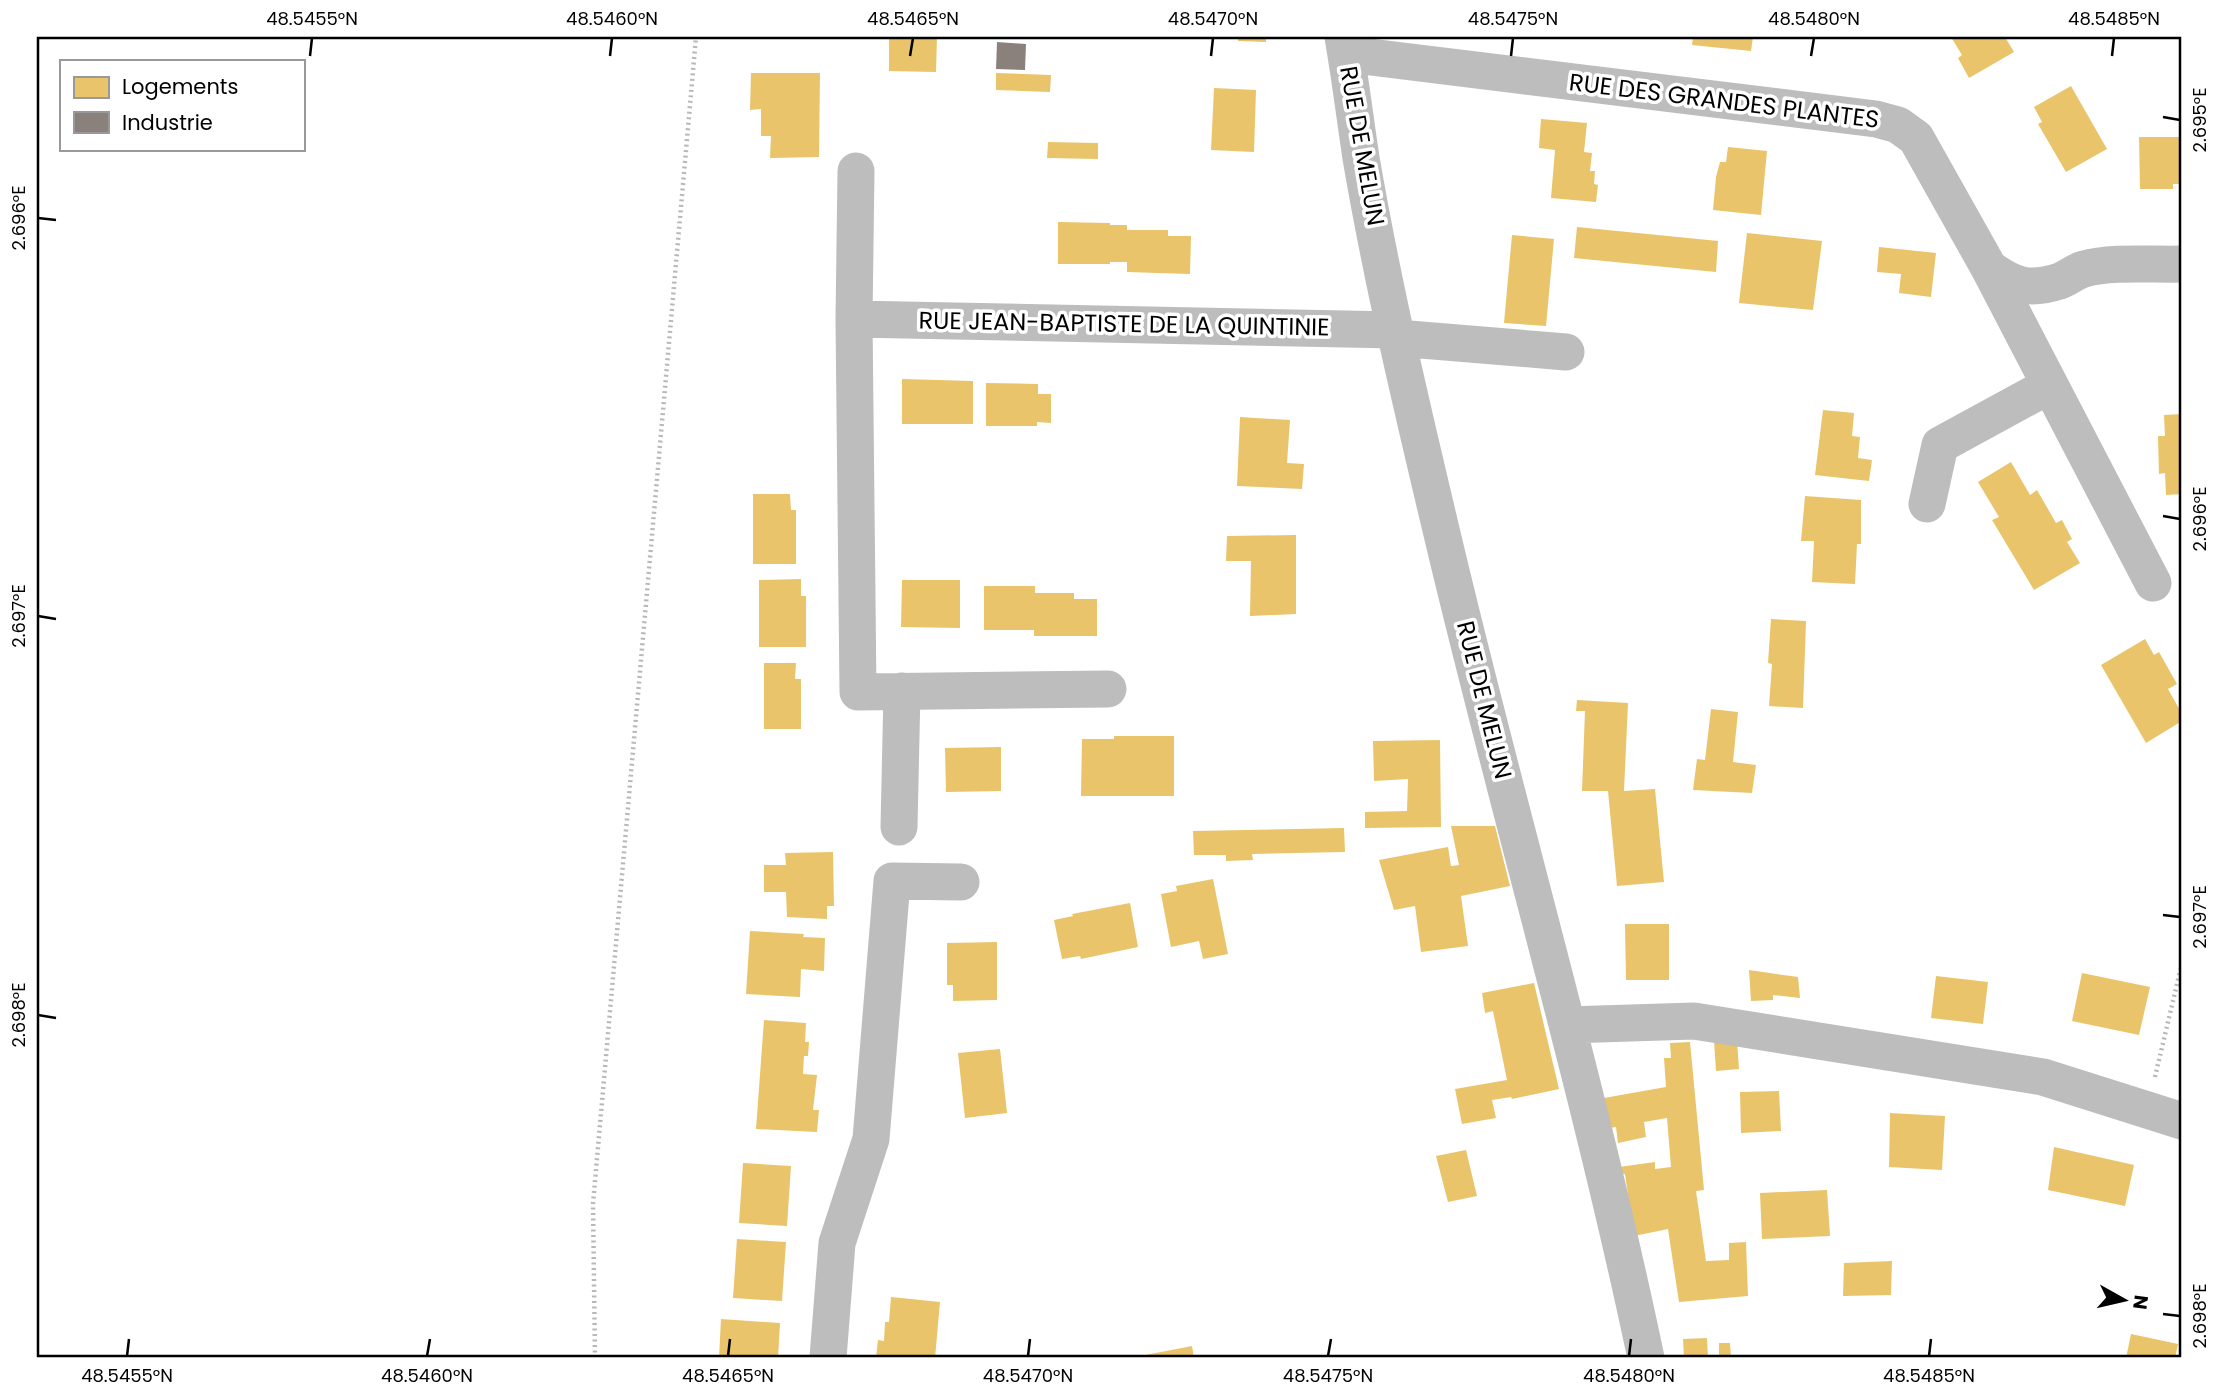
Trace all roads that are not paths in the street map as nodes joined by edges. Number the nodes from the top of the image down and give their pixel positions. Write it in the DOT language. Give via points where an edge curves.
graph roads {
  1 [pos="1345,45"];
  2 [pos="856,171"];
  3 [pos="2182,264"];
  4 [pos="1989,268"];
  5 [pos="853,319"];
  6 [pos="1396,334"];
  7 [pos="1566,352"];
  8 [pos="2050,385"];
  9 [pos="1927,504"];
  10 [pos="2154,583"];
  11 [pos="1108,689"];
  12 [pos="902,691"];
  13 [pos="899,827"];
  14 [pos="961,882"];
  15 [pos="1567,1025"];
  16 [pos="2182,1121"];
  17 [pos="828,1358"];
  18 [pos="1646,1358"];
  1 -- 4 [label="street, RUE DES GRANDES PLANTES" via="1898,125 1916,138 1930,160"];
  1 -- 6 [label="street, RUE DE MELUN"];
  2 -- 5 [label="street"];
  3 -- 4 [label="street" via="2084,269 2031,288 2009,282"];
  4 -- 8 [label="street, RUE DES GRANDES PLANTES"];
  5 -- 6 [label="street, RUE JEAN-BAPTISTE DE LA QUINTINIE"];
  5 -- 12 [label="street" via="858,692"];
  6 -- 7 [label="street, RUE JEAN-BAPTISTE DE LA QUINTINIE"];
  6 -- 15 [label="street, RUE DE MELUN" via="1446,553"];
  8 -- 9 [label="street" via="1940,445"];
  8 -- 10 [label="street, RUE DES GRANDES PLANTES"];
  11 -- 12 [label="street"];
  12 -- 13 [label="street"];
  14 -- 17 [label="street" via="892,881 871,1139 837,1243"];
  15 -- 16 [label="street" via="1694,1021 2043,1077"];
  15 -- 18 [label="street, RUE DE MELUN"];
}
